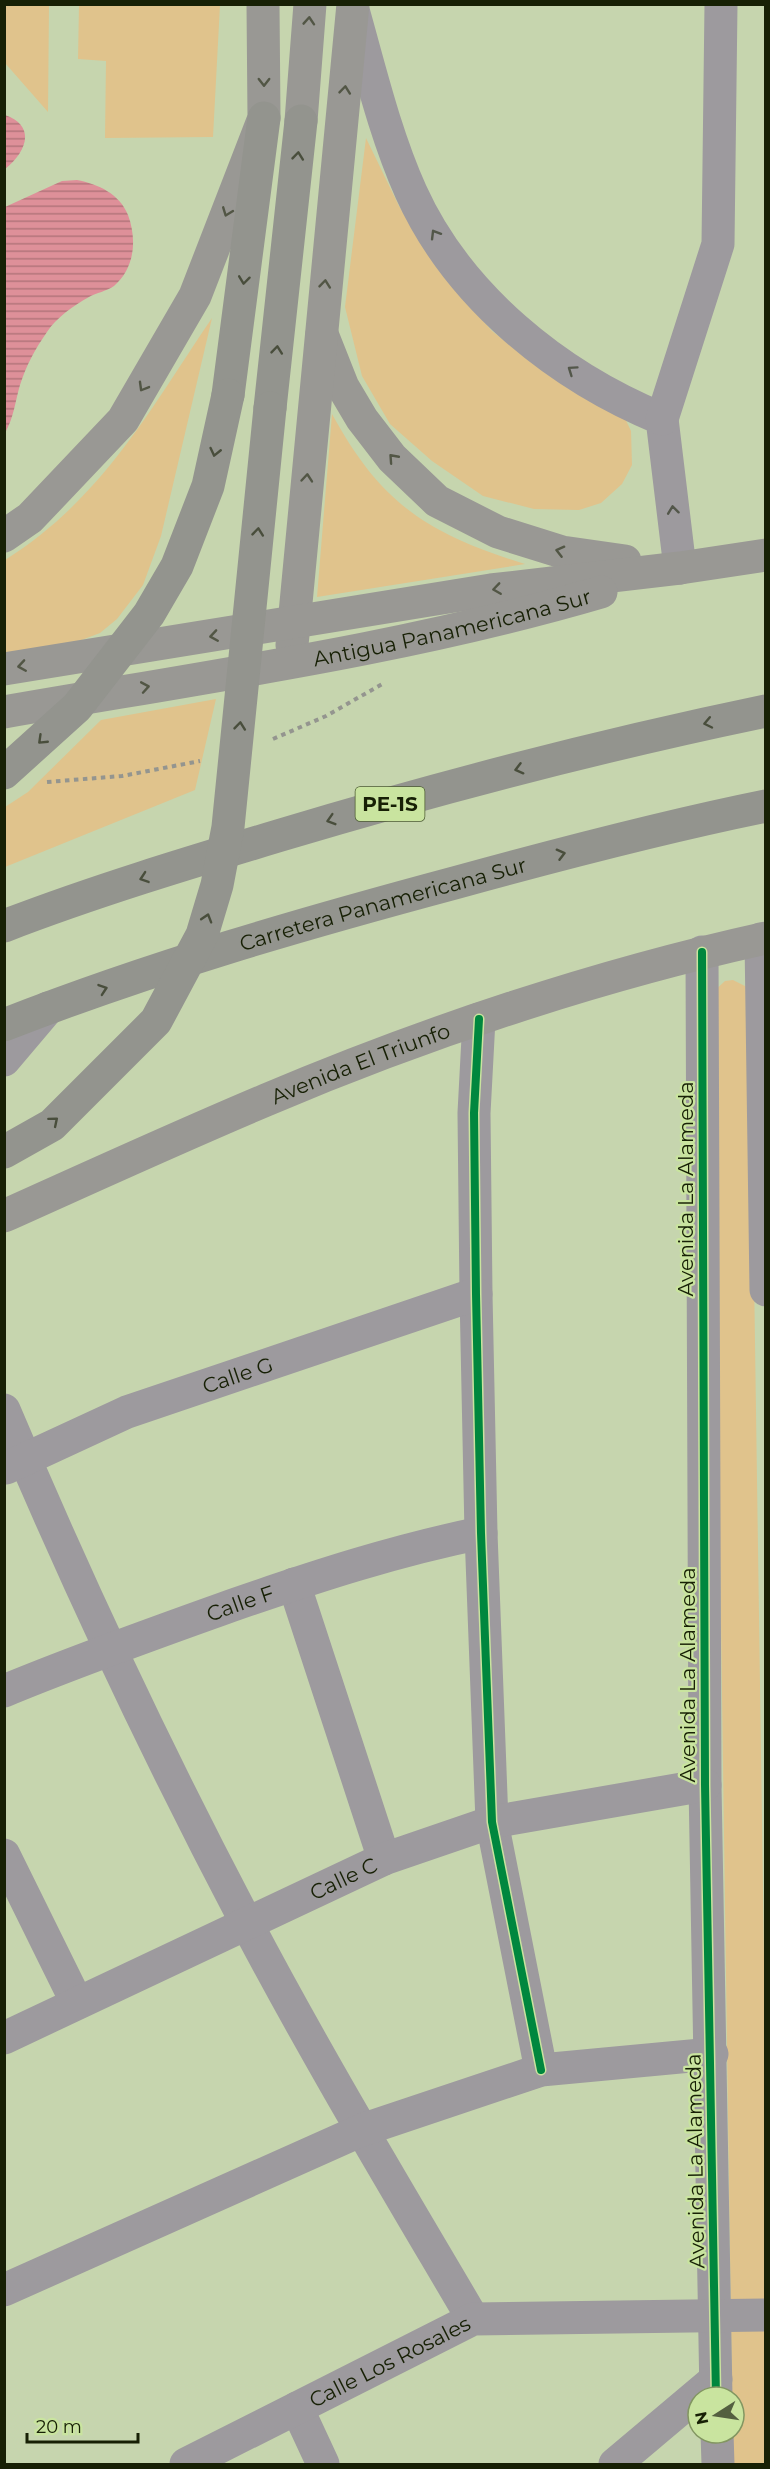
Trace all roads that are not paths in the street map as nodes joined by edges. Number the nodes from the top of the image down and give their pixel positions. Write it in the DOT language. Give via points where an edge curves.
graph roads {
  1 [pos="263,4"];
  2 [pos="310,4"];
  3 [pos="721,4"];
  4 [pos="353,7"];
  5 [pos="264,118"];
  6 [pos="301,121"];
  7 [pos="321,330"];
  8 [pos="662,419"];
  9 [pos="4,536"];
  10 [pos="765,555"];
  11 [pos="681,568"];
  12 [pos="293,624"];
  13 [pos="290,662"];
  14 [pos="4,669"];
  15 [pos="765,711"];
  16 [pos="4,712"];
  17 [pos="4,773"];
  18 [pos="765,806"];
  19 [pos="10,920"];
  20 [pos="763,939"];
  21 [pos="702,952"];
  22 [pos="48,1008"];
  23 [pos="479,1019"];
  24 [pos="4,1024"];
  25 [pos="4,1060"];
  26 [pos="4,1152"];
  27 [pos="4,1216"];
  28 [pos="765,1290"];
  29 [pos="476,1294"];
  30 [pos="4,1410"];
  31 [pos="15,1464"];
  32 [pos="481,1533"];
  33 [pos="294,1584"];
  34 [pos="109,1648"];
  35 [pos="4,1691"];
  36 [pos="705,1785"];
  37 [pos="492,1822"];
  38 [pos="4,1855"];
  39 [pos="384,1859"];
  40 [pos="246,1922"];
  41 [pos="77,2003"];
  42 [pos="4,2038"];
  43 [pos="712,2054"];
  44 [pos="541,2070"];
  45 [pos="362,2130"];
  46 [pos="4,2290"];
  47 [pos="765,2315"];
  48 [pos="715,2316"];
  49 [pos="473,2319"];
  50 [pos="716,2385"];
  51 [pos="297,2408"];
  52 [pos="686,2411"];
  53 [pos="717,2445"];
  54 [pos="186,2464"];
  55 [pos="323,2464"];
  56 [pos="615,2464"];
  57 [pos="718,2464"];
  1 -- 5 [label="main road, one-way"];
  6 -- 2 [label="main road, one-way"];
  3 -- 8 [label="street" via="718,244"];
  7 -- 4 [label="main road, one-way"];
  8 -- 4 [label="street, one-way" via="610,394 530,341 489,305 446,251 411,193 384,117"];
  5 -- 9 [label="main road, one-way" via="195,296 123,420 30,518"];
  5 -- 17 [label="highway, one-way, bridge" via="228,395 208,486 177,566 149,614 77,706"];
  26 -- 6 [label="highway, one-way, bridge" via="52,1125 156,1021 202,935 217,885 228,828"];
  11 -- 7 [label="main road, one-way" via="562,552 498,532 437,501 392,458 362,418 343,387"];
  12 -- 7 [label="main road, one-way"];
  11 -- 8 [label="street, one-way"];
  10 -- 11 [label="main road, Antigua Panamericana Sur"];
  11 -- 12 [label="main road, Antigua Panamericana Sur, one-way" via="491,590"];
  11 -- 13 [label="main road, Antigua Panamericana Sur" via="528,613"];
  12 -- 13 [label="main road"];
  12 -- 14 [label="main road, Antigua Panamericana Sur, one-way"];
  16 -- 13 [label="main road, Antigua Panamericana Sur, one-way"];
  15 -- 19 [label="highway, PE-1S, one-way" via="561,757 358,812"];
  22 -- 18 [label="highway, Carretera Panamericana Sur, one-way" via="383,902 585,848"];
  20 -- 21 [label="main road, Avenida El Triunfo"];
  20 -- 28 [label="street"];
  21 -- 23 [label="main road, Avenida El Triunfo"];
  21 -- 36 [label="street, Avenida La Alameda"];
  22 -- 24 [label="highway, Carretera Panamericana Sur"];
  22 -- 25 [label="street"];
  23 -- 27 [label="main road, Avenida El Triunfo" via="267,1099"];
  23 -- 29 [label="street" via="474,1113"];
  29 -- 31 [label="street, Calle G" via="127,1412"];
  29 -- 32 [label="street"];
  30 -- 31 [label="street"];
  31 -- 34 [label="street"];
  32 -- 33 [label="street, Calle F" via="414,1546"];
  32 -- 37 [label="street"];
  33 -- 34 [label="street, Calle F"];
  33 -- 39 [label="street"];
  34 -- 35 [label="street, Calle F"];
  34 -- 40 [label="street"];
  36 -- 37 [label="street, Calle C"];
  36 -- 43 [label="street, Avenida La Alameda"];
  37 -- 39 [label="street, Calle C"];
  37 -- 44 [label="street"];
  38 -- 41 [label="street"];
  39 -- 40 [label="street, Calle C"];
  40 -- 41 [label="street, Calle C"];
  40 -- 45 [label="street"];
  41 -- 42 [label="street, Calle C"];
  43 -- 44 [label="street"];
  43 -- 48 [label="street, Avenida La Alameda"];
  44 -- 45 [label="street"];
  45 -- 46 [label="street"];
  45 -- 49 [label="street"];
  47 -- 48 [label="street, Calle Los Rosales"];
  48 -- 49 [label="street, Calle Los Rosales"];
  48 -- 50 [label="street, Avenida La Alameda"];
  49 -- 51 [label="street, Calle Los Rosales"];
  51 -- 54 [label="street, Calle Los Rosales"];
  51 -- 55 [label="street"];
  52 -- 56 [label="street"];
  53 -- 57 [label="street"];
}
